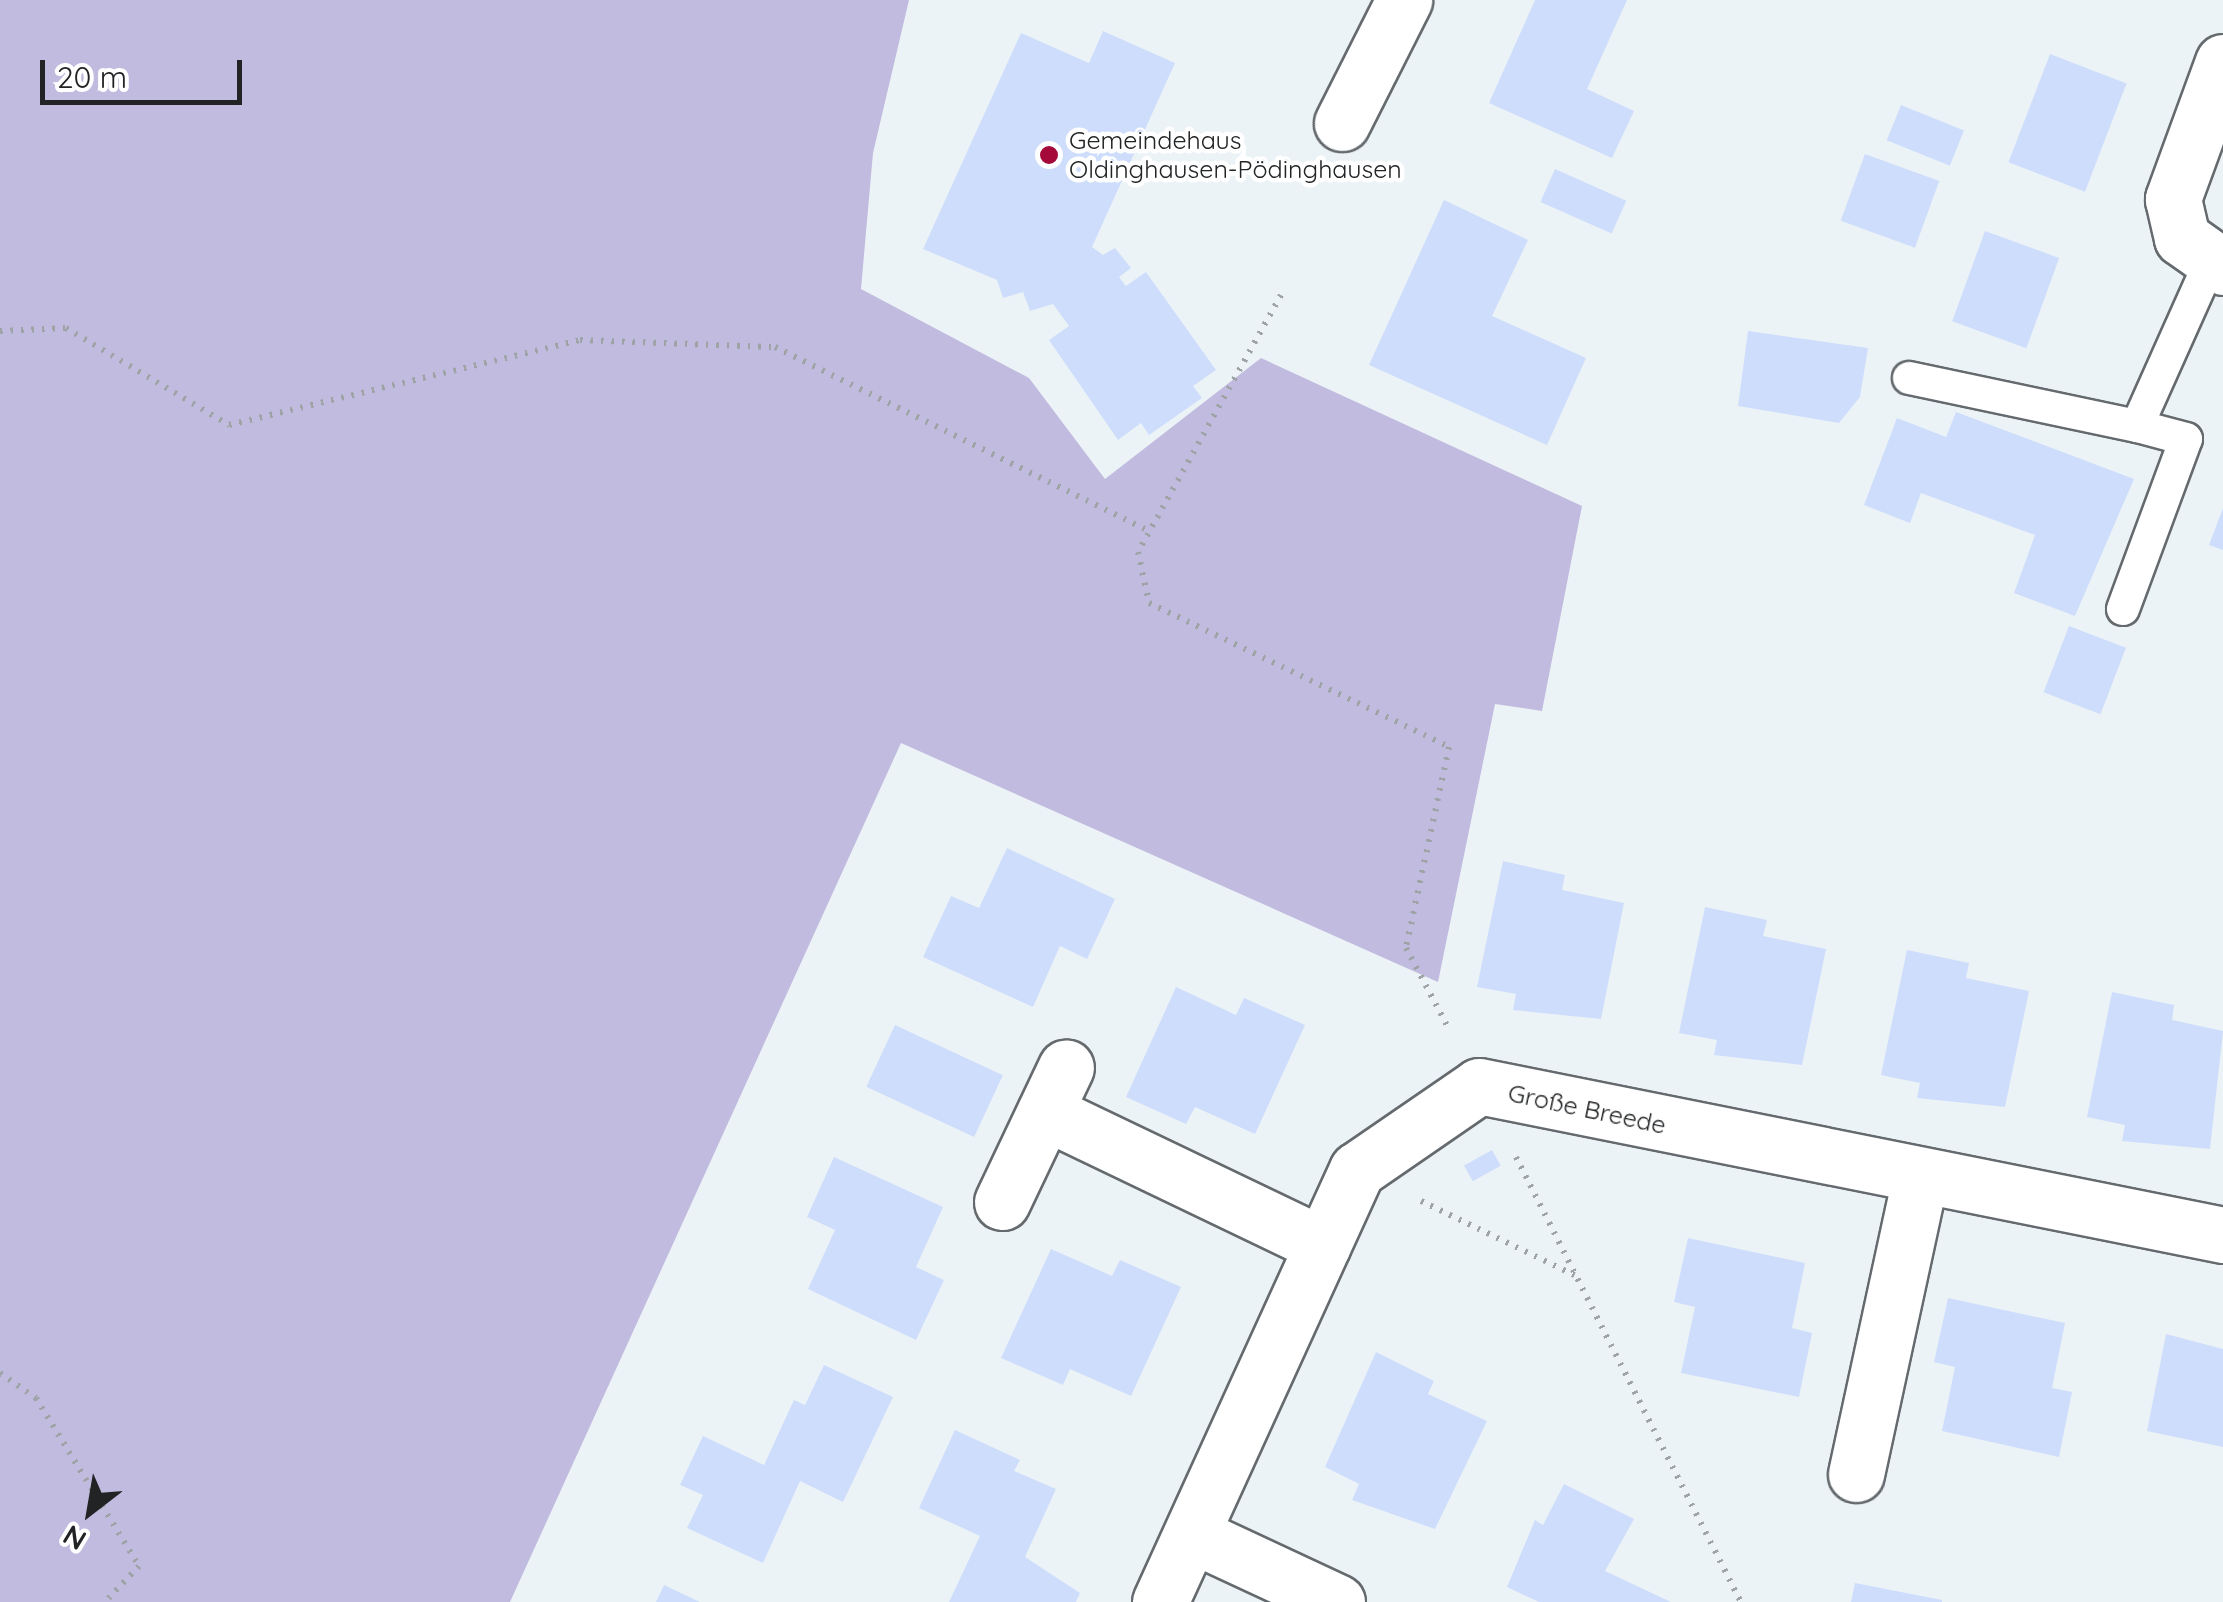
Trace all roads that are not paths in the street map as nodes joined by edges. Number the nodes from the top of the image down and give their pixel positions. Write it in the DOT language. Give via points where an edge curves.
graph roads {
  1 [pos="1404,0"];
  2 [pos="2223,62"];
  3 [pos="1342,123"];
  4 [pos="2216,265"];
  5 [pos="1909,378"];
  6 [pos="2137,426"];
  7 [pos="2123,609"];
  8 [pos="1920,1178"];
  9 [pos="1002,1202"];
  10 [pos="2223,1235"];
  11 [pos="1323,1244"];
  12 [pos="1856,1474"];
  13 [pos="1193,1535"];
  14 [pos="1160,1602"];
  15 [pos="1337,1602"];
  1 -- 3 [label="street"];
  2 -- 4 [label="street" via="2173,200 2182,238"];
  4 -- 6 [label="lane"];
  5 -- 6 [label="lane"];
  6 -- 7 [label="lane" via="2186,438"];
  8 -- 10 [label="street, Große Breede"];
  8 -- 11 [label="street, Große Breede" via="1479,1086 1356,1170"];
  8 -- 12 [label="street"];
  9 -- 11 [label="street" via="1056,1089"];
  11 -- 13 [label="street"];
  13 -- 14 [label="street"];
  13 -- 15 [label="street"];
}
